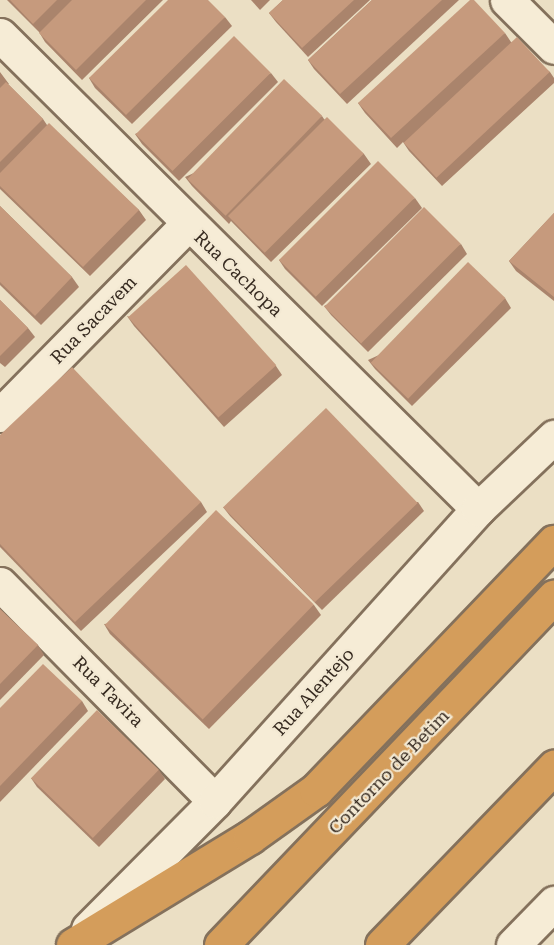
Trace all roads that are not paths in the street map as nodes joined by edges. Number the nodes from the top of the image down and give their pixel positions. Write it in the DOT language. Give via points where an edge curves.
graph roads {
  1 [pos="507,0"];
  2 [pos="0,35"];
  3 [pos="554,47"];
  4 [pos="187,225"];
  5 [pos="0,416"];
  6 [pos="554,437"];
  7 [pos="478,510"];
  8 [pos="554,542"];
  9 [pos="0,584"];
  10 [pos="554,597"];
  11 [pos="554,767"];
  12 [pos="215,801"];
  13 [pos="554,903"];
  14 [pos="73,945"];
  15 [pos="221,945"];
  16 [pos="382,945"];
  17 [pos="513,945"];
  1 -- 3 [label="street"];
  2 -- 4 [label="street, Rua Cachopa"];
  4 -- 5 [label="street, Rua Sacavem"];
  4 -- 7 [label="street, Rua Cachopa"];
  6 -- 7 [label="street, Rua Alentejo"];
  7 -- 12 [label="street, Rua Alentejo"];
  8 -- 14 [label="highway" via="316,790 250,837"];
  9 -- 12 [label="street, Rua Tavira"];
  10 -- 15 [label="highway, Contorno de Betim"];
  11 -- 16 [label="highway"];
  12 -- 14 [label="street, Rua Alentejo"];
  13 -- 17 [label="street"];
}
